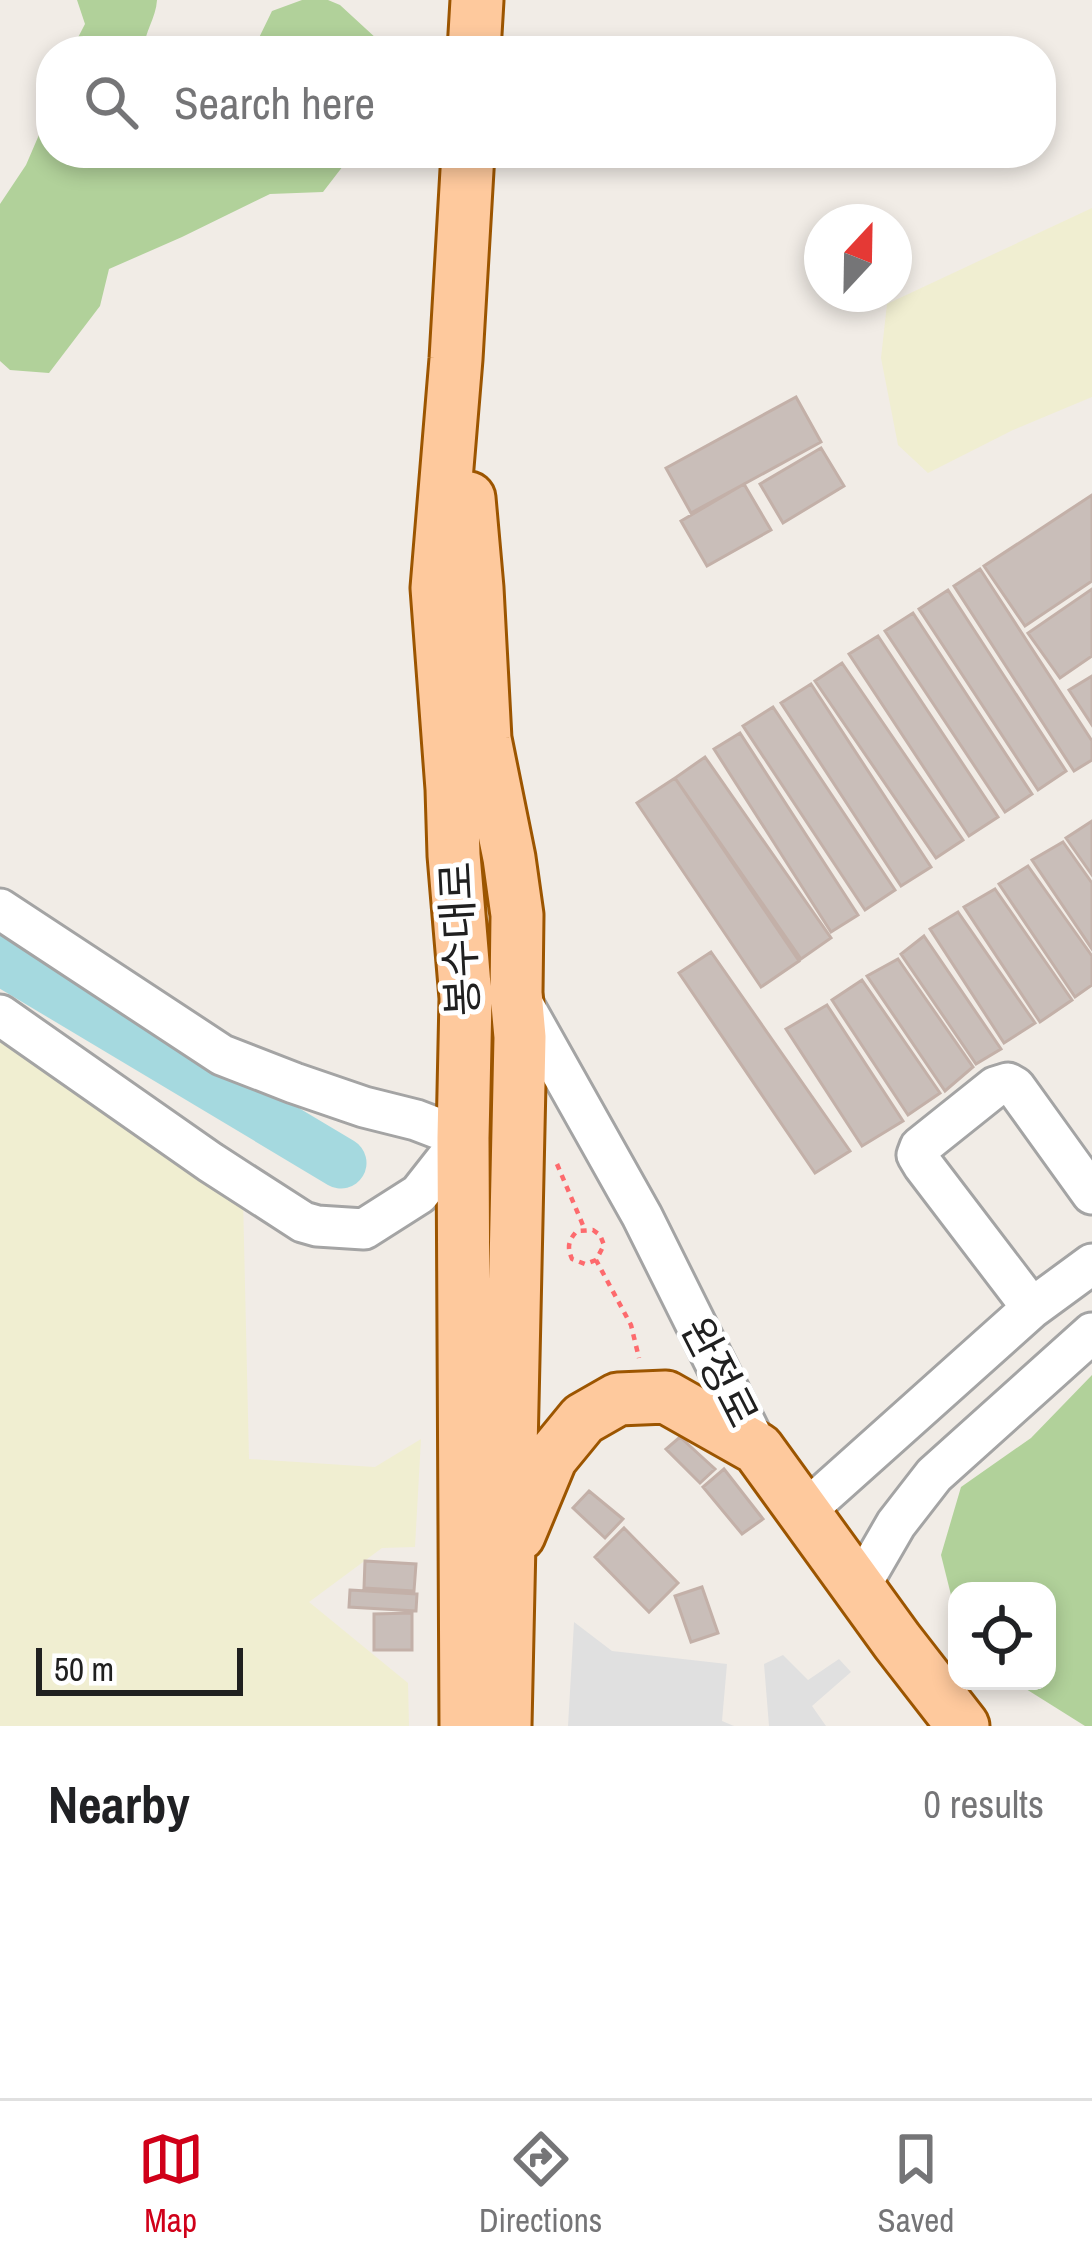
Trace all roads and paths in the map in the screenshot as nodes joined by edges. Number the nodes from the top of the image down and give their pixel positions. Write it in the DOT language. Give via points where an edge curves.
graph roads {
  1 [pos="477,0"];
  2 [pos="475,36"];
  3 [pos="467,168"];
  4 [pos="456,359"];
  5 [pos="452,789"];
  6 [pos="0,909"];
  7 [pos="517,993"];
  8 [pos="0,1015"];
  9 [pos="463,1138"];
  10 [pos="556,1162"];
  11 [pos="1092,1194"];
  12 [pos="464,1223"];
  13 [pos="585,1230"];
  14 [pos="515,1235"];
  15 [pos="596,1260"];
  16 [pos="1092,1264"];
  17 [pos="1031,1308"];
  18 [pos="1092,1333"];
  19 [pos="643,1375"];
  20 [pos="758,1449"];
  21 [pos="804,1512"];
  22 [pos="508,1564"];
  23 [pos="859,1588"];
  24 [pos="466,1726"];
  25 [pos="505,1726"];
  26 [pos="963,1726"];
  1 -- 2 [label="main road"];
  3 -- 4 [label="main road, 봉수대로"];
  4 -- 5 [label="main road, 봉수대로" via="437,588"];
  4 -- 7 [label="main road, 봉수대로" via="485,739 517,915"];
  5 -- 7 [label="main road" via="486,917"];
  5 -- 9 [label="main road, 봉수대로" via="466,998"];
  6 -- 9 [label="street" via="222,1055"];
  7 -- 14 [label="main road, 봉수대로"];
  7 -- 20 [label="street, 완정로" via="642,1216"];
  8 -- 9 [label="street" via="316,1226 376,1223 419,1194"];
  9 -- 12 [label="main road, 봉수대로"];
  10 -- 13 [label="path"];
  11 -- 17 [label="street" via="1008,1083 920,1147 923,1165"];
  12 -- 14 [label="main road" via="482,1206 506,1219"];
  12 -- 24 [label="main road, 봉수대로"];
  13 -- 15 [label="path" via="604,1245"];
  13 -- 15 [label="path" via="568,1249 579,1262"];
  14 -- 22 [label="main road, 봉수대로"];
  15 -- 19 [label="path" via="632,1325"];
  16 -- 17 [label="street"];
  17 -- 21 [label="street"];
  18 -- 23 [label="street" via="934,1475"];
  20 -- 21 [label="main road, 완정로"];
  20 -- 22 [label="main road" via="666,1396 618,1399 583,1419 551,1458"];
  21 -- 23 [label="main road, 완정로"];
  22 -- 25 [label="main road, 봉수대로"];
  23 -- 26 [label="main road, 완정로"];
}
